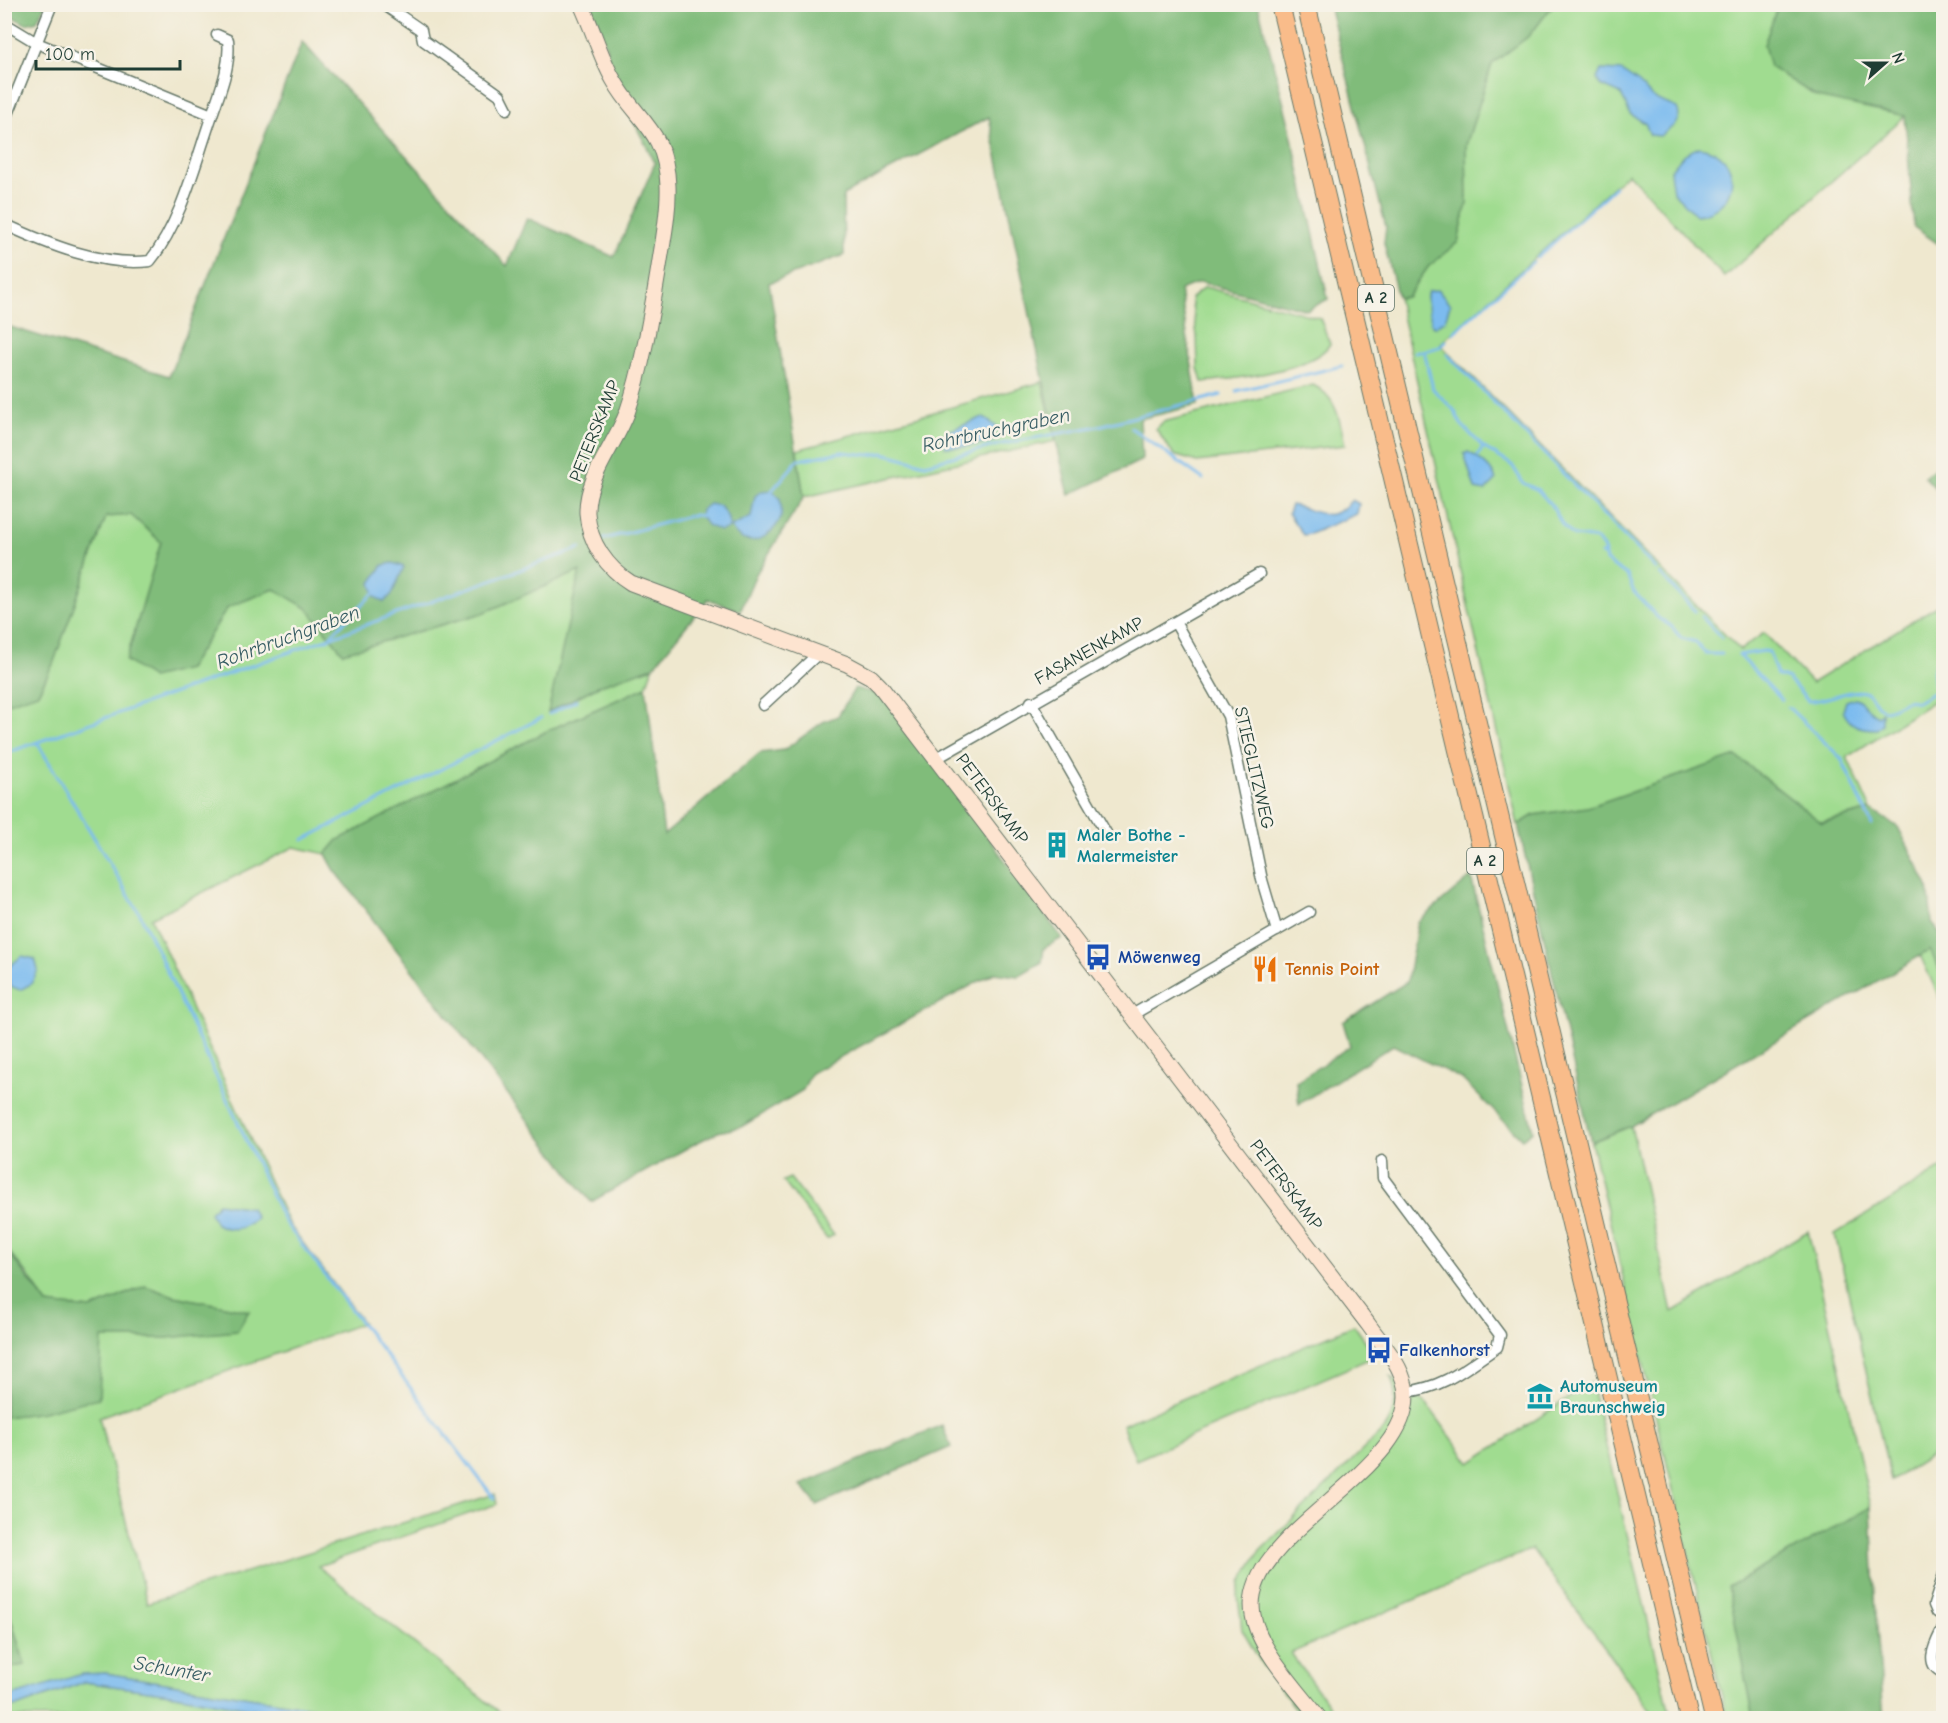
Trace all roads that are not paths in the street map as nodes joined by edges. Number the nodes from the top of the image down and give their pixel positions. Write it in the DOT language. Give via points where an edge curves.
graph roads {
  1 [pos="52,4"];
  2 [pos="383,4"];
  3 [pos="581,4"];
  4 [pos="1280,4"];
  5 [pos="1306,4"];
  6 [pos="4,23"];
  7 [pos="217,35"];
  8 [pos="37,43"];
  9 [pos="507,109"];
  10 [pos="212,115"];
  11 [pos="4,124"];
  12 [pos="4,224"];
  13 [pos="1259,574"];
  14 [pos="1175,622"];
  15 [pos="819,653"];
  16 [pos="1031,702"];
  17 [pos="764,705"];
  18 [pos="937,758"];
  19 [pos="1106,833"];
  20 [pos="1309,912"];
  21 [pos="1277,931"];
  22 [pos="1132,1015"];
  23 [pos="1382,1161"];
  24 [pos="1406,1392"];
  25 [pos="1944,1574"];
  26 [pos="1944,1617"];
  27 [pos="1944,1626"];
  28 [pos="1944,1673"];
  29 [pos="1319,1719"];
  30 [pos="1689,1719"];
  31 [pos="1714,1719"];
  1 -- 8 [label="street"];
  2 -- 9 [label="street" via="421,30 423,40 500,95"];
  3 -- 15 [label="street, PETERSKAMP" via="613,80 658,142 668,185 640,364 626,417 590,492 587,511 595,541 608,565 631,583"];
  4 -- 30 [label="highway, A 2"];
  5 -- 31 [label="highway, A 2"];
  6 -- 8 [label="street"];
  7 -- 10 [label="street" via="228,40 228,67"];
  8 -- 10 [label="street"];
  8 -- 11 [label="street"];
  10 -- 12 [label="street" via="189,182 161,247 150,261 129,264 79,252"];
  13 -- 14 [label="street, FASANENKAMP"];
  14 -- 16 [label="street, FASANENKAMP"];
  14 -- 21 [label="street, STIEGLITZWEG" via="1228,716 1262,880"];
  15 -- 17 [label="street"];
  15 -- 18 [label="street, PETERSKAMP" via="871,677"];
  16 -- 18 [label="street, FASANENKAMP"];
  16 -- 19 [label="street"];
  18 -- 22 [label="street, PETERSKAMP"];
  20 -- 21 [label="street"];
  21 -- 22 [label="street"];
  22 -- 24 [label="street, PETERSKAMP" via="1390,1353"];
  23 -- 24 [label="street" via="1383,1178 1500,1335 1497,1347 1440,1385"];
  24 -- 29 [label="street, PETERSKAMP" via="1404,1415 1392,1437 1275,1555 1252,1593 1252,1615 1260,1635"];
  25 -- 26 [label="street" via="1934,1605"];
  27 -- 28 [label="street" via="1932,1664"];
}
